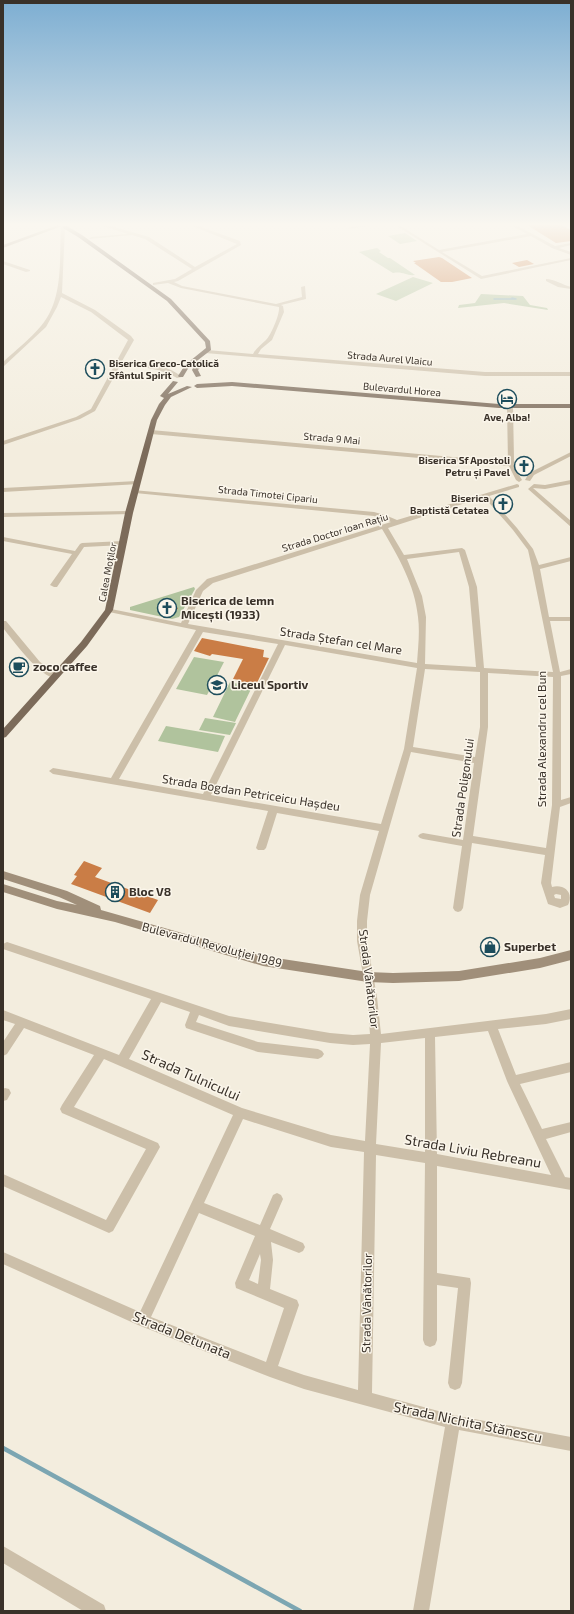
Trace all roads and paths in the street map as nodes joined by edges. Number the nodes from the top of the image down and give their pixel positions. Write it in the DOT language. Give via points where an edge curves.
graph roads {
  1 [pos="58,298"];
  2 [pos="68,298"];
  3 [pos="167,298"];
  4 [pos="174,298"];
  5 [pos="245,298"];
  6 [pos="303,298"];
  7 [pos="278,304"];
  8 [pos="210,352"];
  9 [pos="254,356"];
  10 [pos="119,364"];
  11 [pos="3,365"];
  12 [pos="571,374"];
  13 [pos="200,376"];
  14 [pos="179,378"];
  15 [pos="232,384"];
  16 [pos="198,386"];
  17 [pos="189,388"];
  18 [pos="162,404"];
  19 [pos="571,406"];
  20 [pos="510,407"];
  21 [pos="151,432"];
  22 [pos="3,443"];
  23 [pos="571,454"];
  24 [pos="511,464"];
  25 [pos="528,480"];
  26 [pos="571,482"];
  27 [pos="518,483"];
  28 [pos="136,487"];
  29 [pos="533,488"];
  30 [pos="3,490"];
  31 [pos="485,495"];
  32 [pos="129,513"];
  33 [pos="3,515"];
  34 [pos="398,523"];
  35 [pos="571,525"];
  36 [pos="384,527"];
  37 [pos="3,539"];
  38 [pos="123,543"];
  39 [pos="76,553"];
  40 [pos="402,557"];
  41 [pos="571,559"];
  42 [pos="536,568"];
  43 [pos="54,585"];
  44 [pos="109,610"];
  45 [pos="546,618"];
  46 [pos="571,619"];
  47 [pos="3,623"];
  48 [pos="183,626"];
  49 [pos="201,629"];
  50 [pos="282,644"];
  51 [pos="421,666"];
  52 [pos="482,670"];
  53 [pos="571,671"];
  54 [pos="557,675"];
  55 [pos="55,676"];
  56 [pos="3,735"];
  57 [pos="408,749"];
  58 [pos="479,761"];
  59 [pos="53,771"];
  60 [pos="113,782"];
  61 [pos="206,798"];
  62 [pos="571,800"];
  63 [pos="556,805"];
  64 [pos="274,808"];
  65 [pos="384,828"];
  66 [pos="423,836"];
  67 [pos="468,841"];
  68 [pos="261,848"];
  69 [pos="549,852"];
  70 [pos="3,875"];
  71 [pos="3,888"];
  72 [pos="552,891"];
  73 [pos="458,908"];
  74 [pos="114,918"];
  75 [pos="7,946"];
  76 [pos="571,955"];
  77 [pos="368,977"];
  78 [pos="158,997"];
  79 [pos="196,1010"];
  80 [pos="571,1014"];
  81 [pos="3,1016"];
  82 [pos="22,1022"];
  83 [pos="491,1025"];
  84 [pos="430,1033"];
  85 [pos="376,1040"];
  86 [pos="3,1051"];
  87 [pos="102,1053"];
  88 [pos="318,1054"];
  89 [pos="122,1061"];
  90 [pos="571,1067"];
  91 [pos="513,1081"];
  92 [pos="240,1113"];
  93 [pos="571,1127"];
  94 [pos="539,1135"];
  95 [pos="370,1149"];
  96 [pos="431,1159"];
  97 [pos="3,1180"];
  98 [pos="566,1183"];
  99 [pos="277,1199"];
  100 [pos="197,1206"];
  101 [pos="263,1232"];
  102 [pos="299,1247"];
  103 [pos="3,1258"];
  104 [pos="430,1278"];
  105 [pos="263,1292"];
  106 [pos="143,1320"];
  107 [pos="430,1340"];
  108 [pos="270,1370"];
  109 [pos="456,1383"];
  110 [pos="365,1399"];
  111 [pos="453,1422"];
  112 [pos="571,1444"];
  113 [pos="3,1554"];
  114 [pos="98,1611"];
  115 [pos="421,1611"];
  1 -- 11 [label="street" via="44,326"];
  2 -- 10 [label="street" via="93,311 130,338"];
  3 -- 8 [label="main road" via="208,342"];
  4 -- 8 [label="main road" via="214,343 216,348"];
  5 -- 7 [label="street"];
  6 -- 7 [label="street"];
  7 -- 9 [label="street" via="282,312 267,343 259,348"];
  8 -- 9 [label="street, Strada Aurel Vlaicu"];
  8 -- 13 [label="main road" via="196,367"];
  8 -- 14 [label="main road, Calea Moților" via="188,366"];
  9 -- 12 [label="street, Strada Aurel Vlaicu" via="485,374"];
  10 -- 14 [label="street" via="168,371"];
  10 -- 22 [label="street" via="93,410 78,418"];
  13 -- 14 [label="main road"];
  13 -- 15 [label="main road"];
  13 -- 16 [label="main road" via="203,383"];
  14 -- 17 [label="main road" via="180,386"];
  14 -- 18 [label="main road, Calea Moților" via="163,396"];
  15 -- 16 [label="main road"];
  15 -- 20 [label="main road, Bulevardul Horea"];
  16 -- 17 [label="main road"];
  17 -- 18 [label="main road" via="173,394"];
  18 -- 21 [label="main road, Calea Moților"];
  19 -- 20 [label="main road, Bulevardul Horea"];
  20 -- 24 [label="street"];
  21 -- 24 [label="street, Strada 9 Mai"];
  21 -- 28 [label="main road, Calea Moților"];
  23 -- 25 [label="street" via="532,474"];
  24 -- 27 [label="street"];
  25 -- 27 [label="street, Strada Doctor Ioan Rațiu"];
  25 -- 29 [label="street" via="533,482"];
  26 -- 29 [label="street, Strada Doctor Ioan Rațiu"];
  27 -- 29 [label="street, Strada Doctor Ioan Rațiu" via="522,488"];
  27 -- 31 [label="street, Strada Doctor Ioan Rațiu"];
  28 -- 30 [label="street, Strada Timotei Cipariu"];
  28 -- 32 [label="main road, Calea Moților"];
  28 -- 34 [label="street, Strada Timotei Cipariu" via="374,514"];
  29 -- 35 [label="street"];
  31 -- 34 [label="street, Strada Doctor Ioan Rațiu"];
  31 -- 42 [label="street, Strada Alexandru cel Bun" via="531,550"];
  32 -- 33 [label="street"];
  32 -- 38 [label="main road, Calea Moților"];
  34 -- 36 [label="street, Strada Doctor Ioan Rațiu"];
  36 -- 40 [label="street, Strada Vânătorilor"];
  36 -- 48 [label="street, Strada Doctor Ioan Rațiu" via="210,581 200,590"];
  37 -- 39 [label="street"];
  38 -- 39 [label="street" via="83,544"];
  38 -- 44 [label="main road, Calea Moților"];
  39 -- 43 [label="street"];
  40 -- 51 [label="street, Strada Vânătorilor" via="422,617"];
  40 -- 52 [label="street, Strada Poligonului" via="462,550 473,587"];
  41 -- 42 [label="street"];
  42 -- 45 [label="street, Strada Alexandru cel Bun"];
  44 -- 48 [label="street, Strada Ștefan cel Mare"];
  44 -- 55 [label="main road, Calea Moților" via="94,632"];
  45 -- 46 [label="street"];
  45 -- 54 [label="street, Strada Alexandru cel Bun"];
  47 -- 55 [label="street" via="37,664"];
  48 -- 49 [label="street, Strada Ștefan cel Mare"];
  49 -- 50 [label="street, Strada Ștefan cel Mare"];
  49 -- 60 [label="street"];
  50 -- 51 [label="street, Strada Ștefan cel Mare"];
  50 -- 61 [label="street"];
  51 -- 52 [label="street, Strada Ștefan cel Mare"];
  51 -- 57 [label="street, Strada Vânătorilor"];
  52 -- 54 [label="street, Strada Ștefan cel Mare"];
  52 -- 58 [label="street, Strada Poligonului" via="484,727"];
  53 -- 54 [label="street, Strada Ștefan cel Mare"];
  54 -- 63 [label="street, Strada Alexandru cel Bun"];
  55 -- 56 [label="main road, Calea Moților"];
  57 -- 58 [label="street"];
  57 -- 65 [label="street, Strada Vânătorilor"];
  58 -- 67 [label="street, Strada Poligonului"];
  59 -- 60 [label="street, Strada Bogdan Petriceicu Hașdeu"];
  60 -- 61 [label="street, Strada Bogdan Petriceicu Hașdeu"];
  61 -- 64 [label="street, Strada Bogdan Petriceicu Hașdeu"];
  62 -- 63 [label="street"];
  63 -- 69 [label="street, Strada Alexandru cel Bun"];
  64 -- 65 [label="street, Strada Bogdan Petriceicu Hașdeu"];
  64 -- 68 [label="street"];
  65 -- 77 [label="street, Strada Vânătorilor" via="365,895 362,921 362,941"];
  66 -- 67 [label="street"];
  67 -- 69 [label="street"];
  67 -- 73 [label="street, Strada Poligonului"];
  69 -- 72 [label="street, Strada Alexandru cel Bun" via="546,883"];
  70 -- 74 [label="main road, Bulevardul Revoluției 1989" via="64,894"];
  71 -- 74 [label="main road, Bulevardul Revoluției 1989" via="57,905"];
  74 -- 77 [label="main road, Bulevardul Revoluției 1989" via="263,961"];
  75 -- 78 [label="street"];
  76 -- 77 [label="main road, Bulevardul Revoluției 1989" via="459,976"];
  77 -- 85 [label="street, Strada Vânătorilor"];
  78 -- 79 [label="street"];
  78 -- 89 [label="street"];
  79 -- 85 [label="street" via="229,1021 330,1038"];
  79 -- 88 [label="street" via="190,1025 258,1047"];
  80 -- 83 [label="street"];
  81 -- 82 [label="street, Strada Tulnicului"];
  82 -- 86 [label="street"];
  82 -- 87 [label="street, Strada Tulnicului"];
  83 -- 84 [label="street"];
  83 -- 91 [label="street"];
  84 -- 85 [label="street"];
  84 -- 96 [label="street"];
  85 -- 95 [label="street, Strada Vânătorilor"];
  87 -- 89 [label="street, Strada Tulnicului"];
  87 -- 97 [label="street" via="66,1109 154,1147 109,1227"];
  89 -- 92 [label="street, Strada Tulnicului"];
  90 -- 91 [label="street"];
  91 -- 94 [label="street"];
  92 -- 95 [label="street, Strada Tulnicului" via="331,1141"];
  92 -- 100 [label="street"];
  93 -- 94 [label="street"];
  94 -- 98 [label="street"];
  95 -- 96 [label="street, Strada Liviu Rebreanu"];
  95 -- 110 [label="street, Strada Vânătorilor"];
  96 -- 98 [label="street, Strada Liviu Rebreanu"];
  96 -- 104 [label="street"];
  99 -- 101 [label="street"];
  100 -- 101 [label="street"];
  100 -- 106 [label="street"];
  101 -- 102 [label="street"];
  101 -- 105 [label="street" via="267,1260"];
  101 -- 105 [label="street" via="241,1283"];
  103 -- 106 [label="street, Strada Detunata"];
  104 -- 107 [label="street"];
  104 -- 109 [label="street" via="465,1283"];
  105 -- 108 [label="street" via="292,1305"];
  106 -- 108 [label="street, Strada Detunata"];
  108 -- 110 [label="street, Strada Detunata"];
  110 -- 111 [label="street, Strada Nichita Stănescu"];
  111 -- 112 [label="street, Strada Nichita Stănescu"];
  111 -- 115 [label="street"];
  113 -- 114 [label="street"];
}
